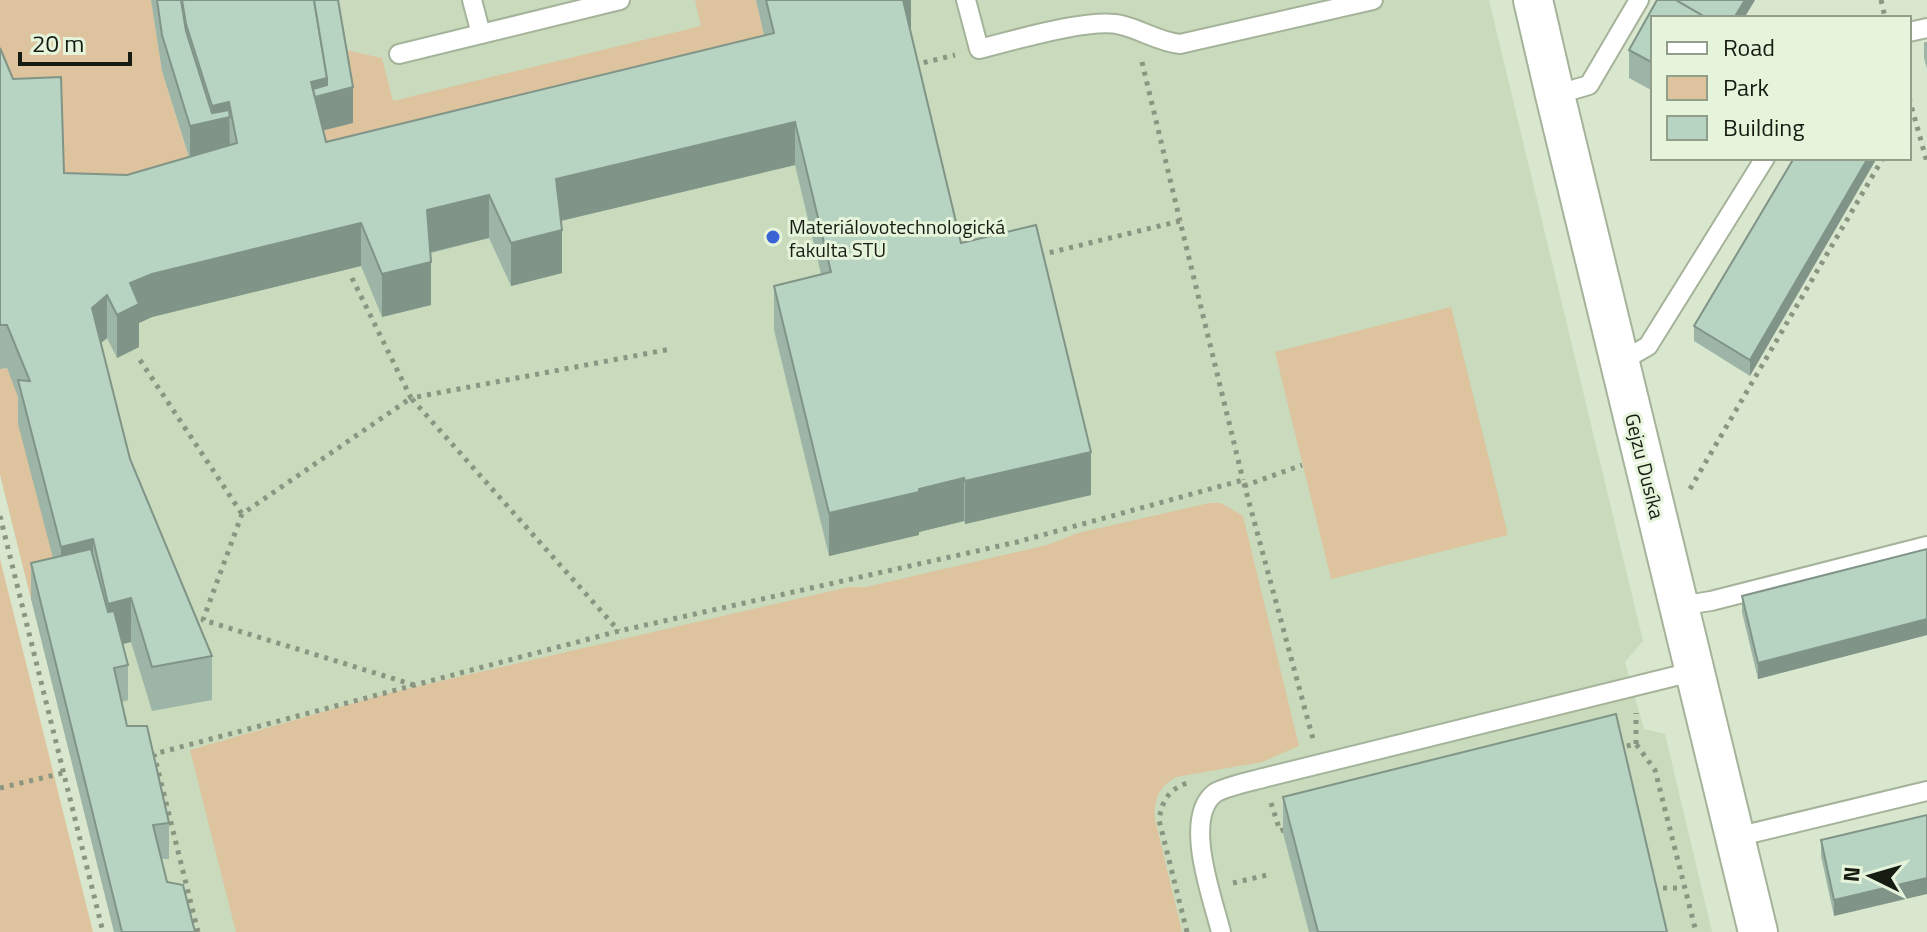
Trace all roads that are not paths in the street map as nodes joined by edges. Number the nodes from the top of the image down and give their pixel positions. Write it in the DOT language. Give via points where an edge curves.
graph roads {
  1 [pos="472,0"];
  2 [pos="620,0"];
  3 [pos="966,0"];
  4 [pos="1373,0"];
  5 [pos="1533,0"];
  6 [pos="1639,0"];
  7 [pos="481,34"];
  8 [pos="399,54"];
  9 [pos="1555,95"];
  10 [pos="1764,160"];
  11 [pos="1620,362"];
  12 [pos="1927,546"];
  13 [pos="1679,606"];
  14 [pos="1696,671"];
  15 [pos="1927,791"];
  16 [pos="1736,837"];
  17 [pos="1221,932"];
  18 [pos="1758,932"];
  1 -- 7 [label="lane"];
  2 -- 7 [label="lane"];
  3 -- 4 [label="lane" via="979,49 1085,24 1119,24 1180,44"];
  5 -- 9 [label="street, Gejzu Dusíka"];
  6 -- 9 [label="lane" via="1589,85"];
  7 -- 8 [label="lane"];
  9 -- 11 [label="street, Gejzu Dusíka"];
  10 -- 11 [label="lane" via="1648,346"];
  11 -- 13 [label="street, Gejzu Dusíka"];
  12 -- 13 [label="lane"];
  13 -- 14 [label="street, Gejzu Dusíka"];
  14 -- 16 [label="street, Gejzu Dusíka"];
  14 -- 17 [label="lane" via="1215,793 1203,809 1200,829"];
  15 -- 16 [label="lane"];
  16 -- 18 [label="street, Gejzu Dusíka"];
}
